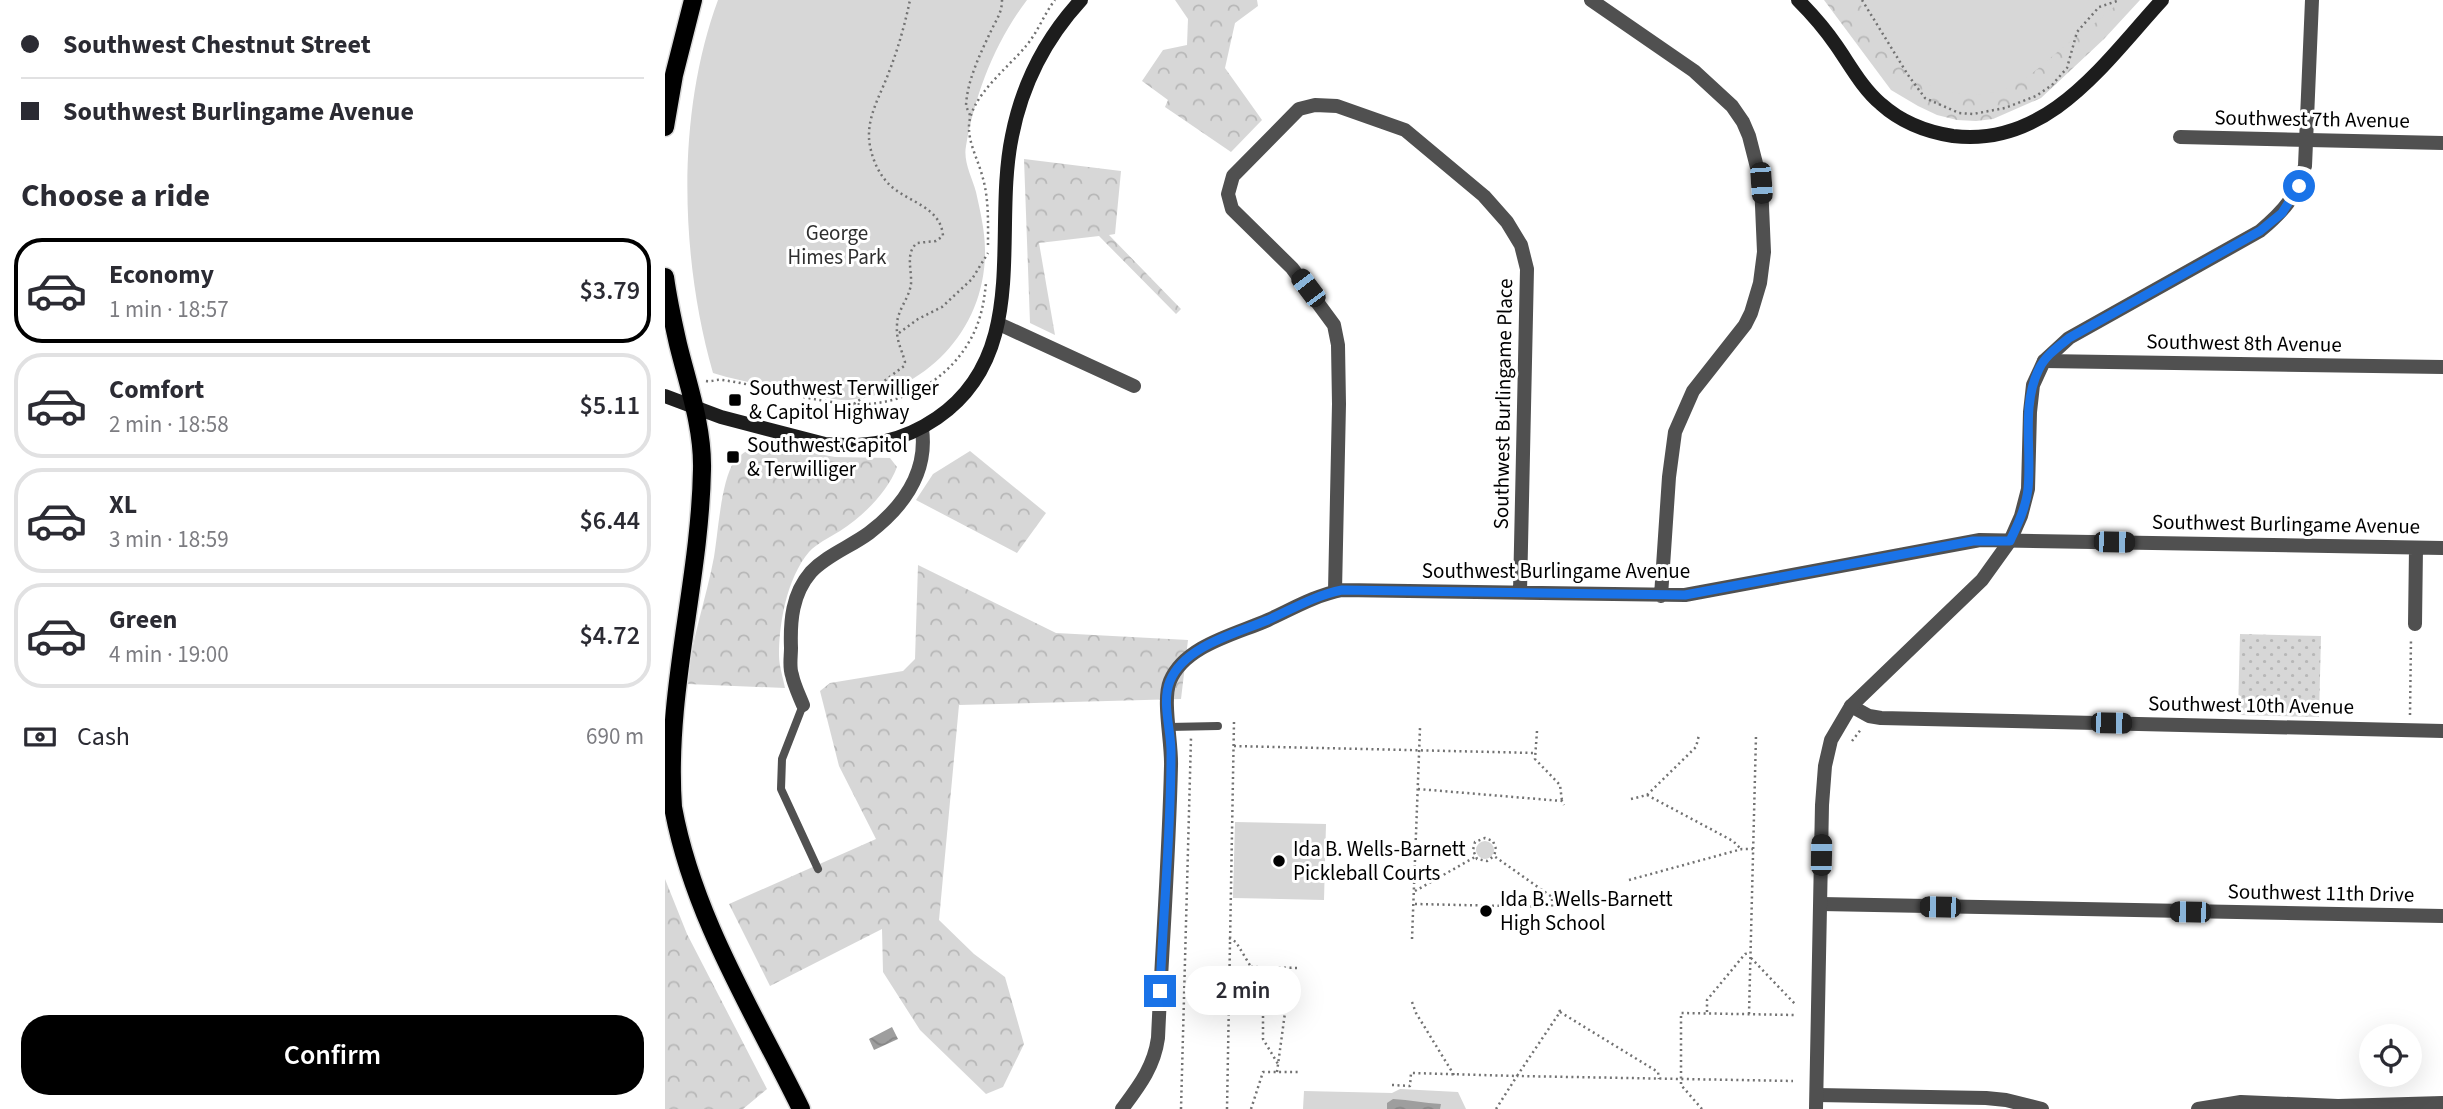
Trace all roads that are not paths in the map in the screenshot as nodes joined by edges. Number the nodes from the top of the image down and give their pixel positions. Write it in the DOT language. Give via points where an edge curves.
graph roads {
  1 [pos="693,0"];
  2 [pos="1081,0"];
  3 [pos="1591,0"];
  4 [pos="1798,0"];
  5 [pos="2162,0"];
  6 [pos="2312,0"];
  7 [pos="665,127"];
  8 [pos="2180,136"];
  9 [pos="2307,141"];
  10 [pos="2443,143"];
  11 [pos="665,276"];
  12 [pos="999,324"];
  13 [pos="2044,361"];
  14 [pos="2443,367"];
  15 [pos="1135,386"];
  16 [pos="665,396"];
  17 [pos="694,405"];
  18 [pos="922,429"];
  19 [pos="2010,541"];
  20 [pos="2416,548"];
  21 [pos="2443,548"];
  22 [pos="1335,591"];
  23 [pos="1520,593"];
  24 [pos="1661,596"];
  25 [pos="2415,624"];
  26 [pos="803,705"];
  27 [pos="1851,706"];
  28 [pos="1218,726"];
  29 [pos="1170,727"];
  30 [pos="2443,731"];
  31 [pos="818,869"];
  32 [pos="1821,904"];
  33 [pos="2443,916"];
  34 [pos="1816,1102"];
  35 [pos="1963,1103"];
  36 [pos="2443,1103"];
  37 [pos="2339,1107"];
  38 [pos="801,1109"];
  39 [pos="1122,1109"];
  40 [pos="2042,1109"];
  41 [pos="2198,1109"];
  1 -- 7 [label="main road"];
  2 -- 12 [label="main road" via="1044,50 1019,106 1008,158"];
  3 -- 24 [label="street" via="1694,71 1724,98 1743,122 1761,183 1764,252 1751,313 1693,391 1675,432"];
  4 -- 5 [label="main road" via="1882,105 1920,127 1975,137 2022,128 2057,108"];
  6 -- 9 [label="street"];
  8 -- 9 [label="street, Southwest 7th Avenue"];
  9 -- 10 [label="street, Southwest 7th Avenue"];
  9 -- 13 [label="street" via="2299,186 2282,213 2260,231 2069,338"];
  11 -- 17 [label="main road"];
  12 -- 15 [label="street"];
  12 -- 18 [label="main road" via="971,386"];
  13 -- 14 [label="street, Southwest 8th Avenue"];
  13 -- 19 [label="street" via="2029,412 2028,489"];
  16 -- 17 [label="main road"];
  17 -- 18 [label="main road" via="721,417 825,444 876,444"];
  17 -- 38 [label="main road" via="701,442 701,485 670,699 673,807 706,919"];
  18 -- 26 [label="street" via="923,460 908,493 870,532 810,573 795,600 791,673"];
  19 -- 20 [label="street, Southwest Burlingame Avenue"];
  19 -- 24 [label="street, Southwest Burlingame Avenue" via="1973,541 1705,592"];
  19 -- 27 [label="street" via="1982,580"];
  20 -- 21 [label="street, Southwest Burlingame Avenue"];
  20 -- 25 [label="street"];
  22 -- 23 [label="street, Southwest Burlingame Avenue"];
  22 -- 23 [label="street, Southwest Burlingame Place" via="1339,404 1334,325 1292,268 1232,209 1229,194 1233,176 1299,109 1315,104 1336,106 1405,130 1484,196 1521,245 1527,269"];
  22 -- 29 [label="street, Southwest Burlingame Avenue" via="1225,635 1191,656 1170,681"];
  23 -- 24 [label="street, Southwest Burlingame Avenue"];
  26 -- 31 [label="lane" via="782,759 781,789"];
  27 -- 30 [label="street, Southwest 10th Avenue" via="1881,718"];
  27 -- 32 [label="street" via="1831,740 1825,765"];
  28 -- 29 [label="lane"];
  29 -- 39 [label="street, Southwest Burlingame Avenue" via="1156,1057"];
  32 -- 33 [label="street, Southwest 11th Drive"];
  32 -- 34 [label="street"];
  34 -- 35 [label="street"];
  35 -- 40 [label="street" via="2006,1100"];
  36 -- 37 [label="street"];
  37 -- 41 [label="street" via="2241,1102"];
}
